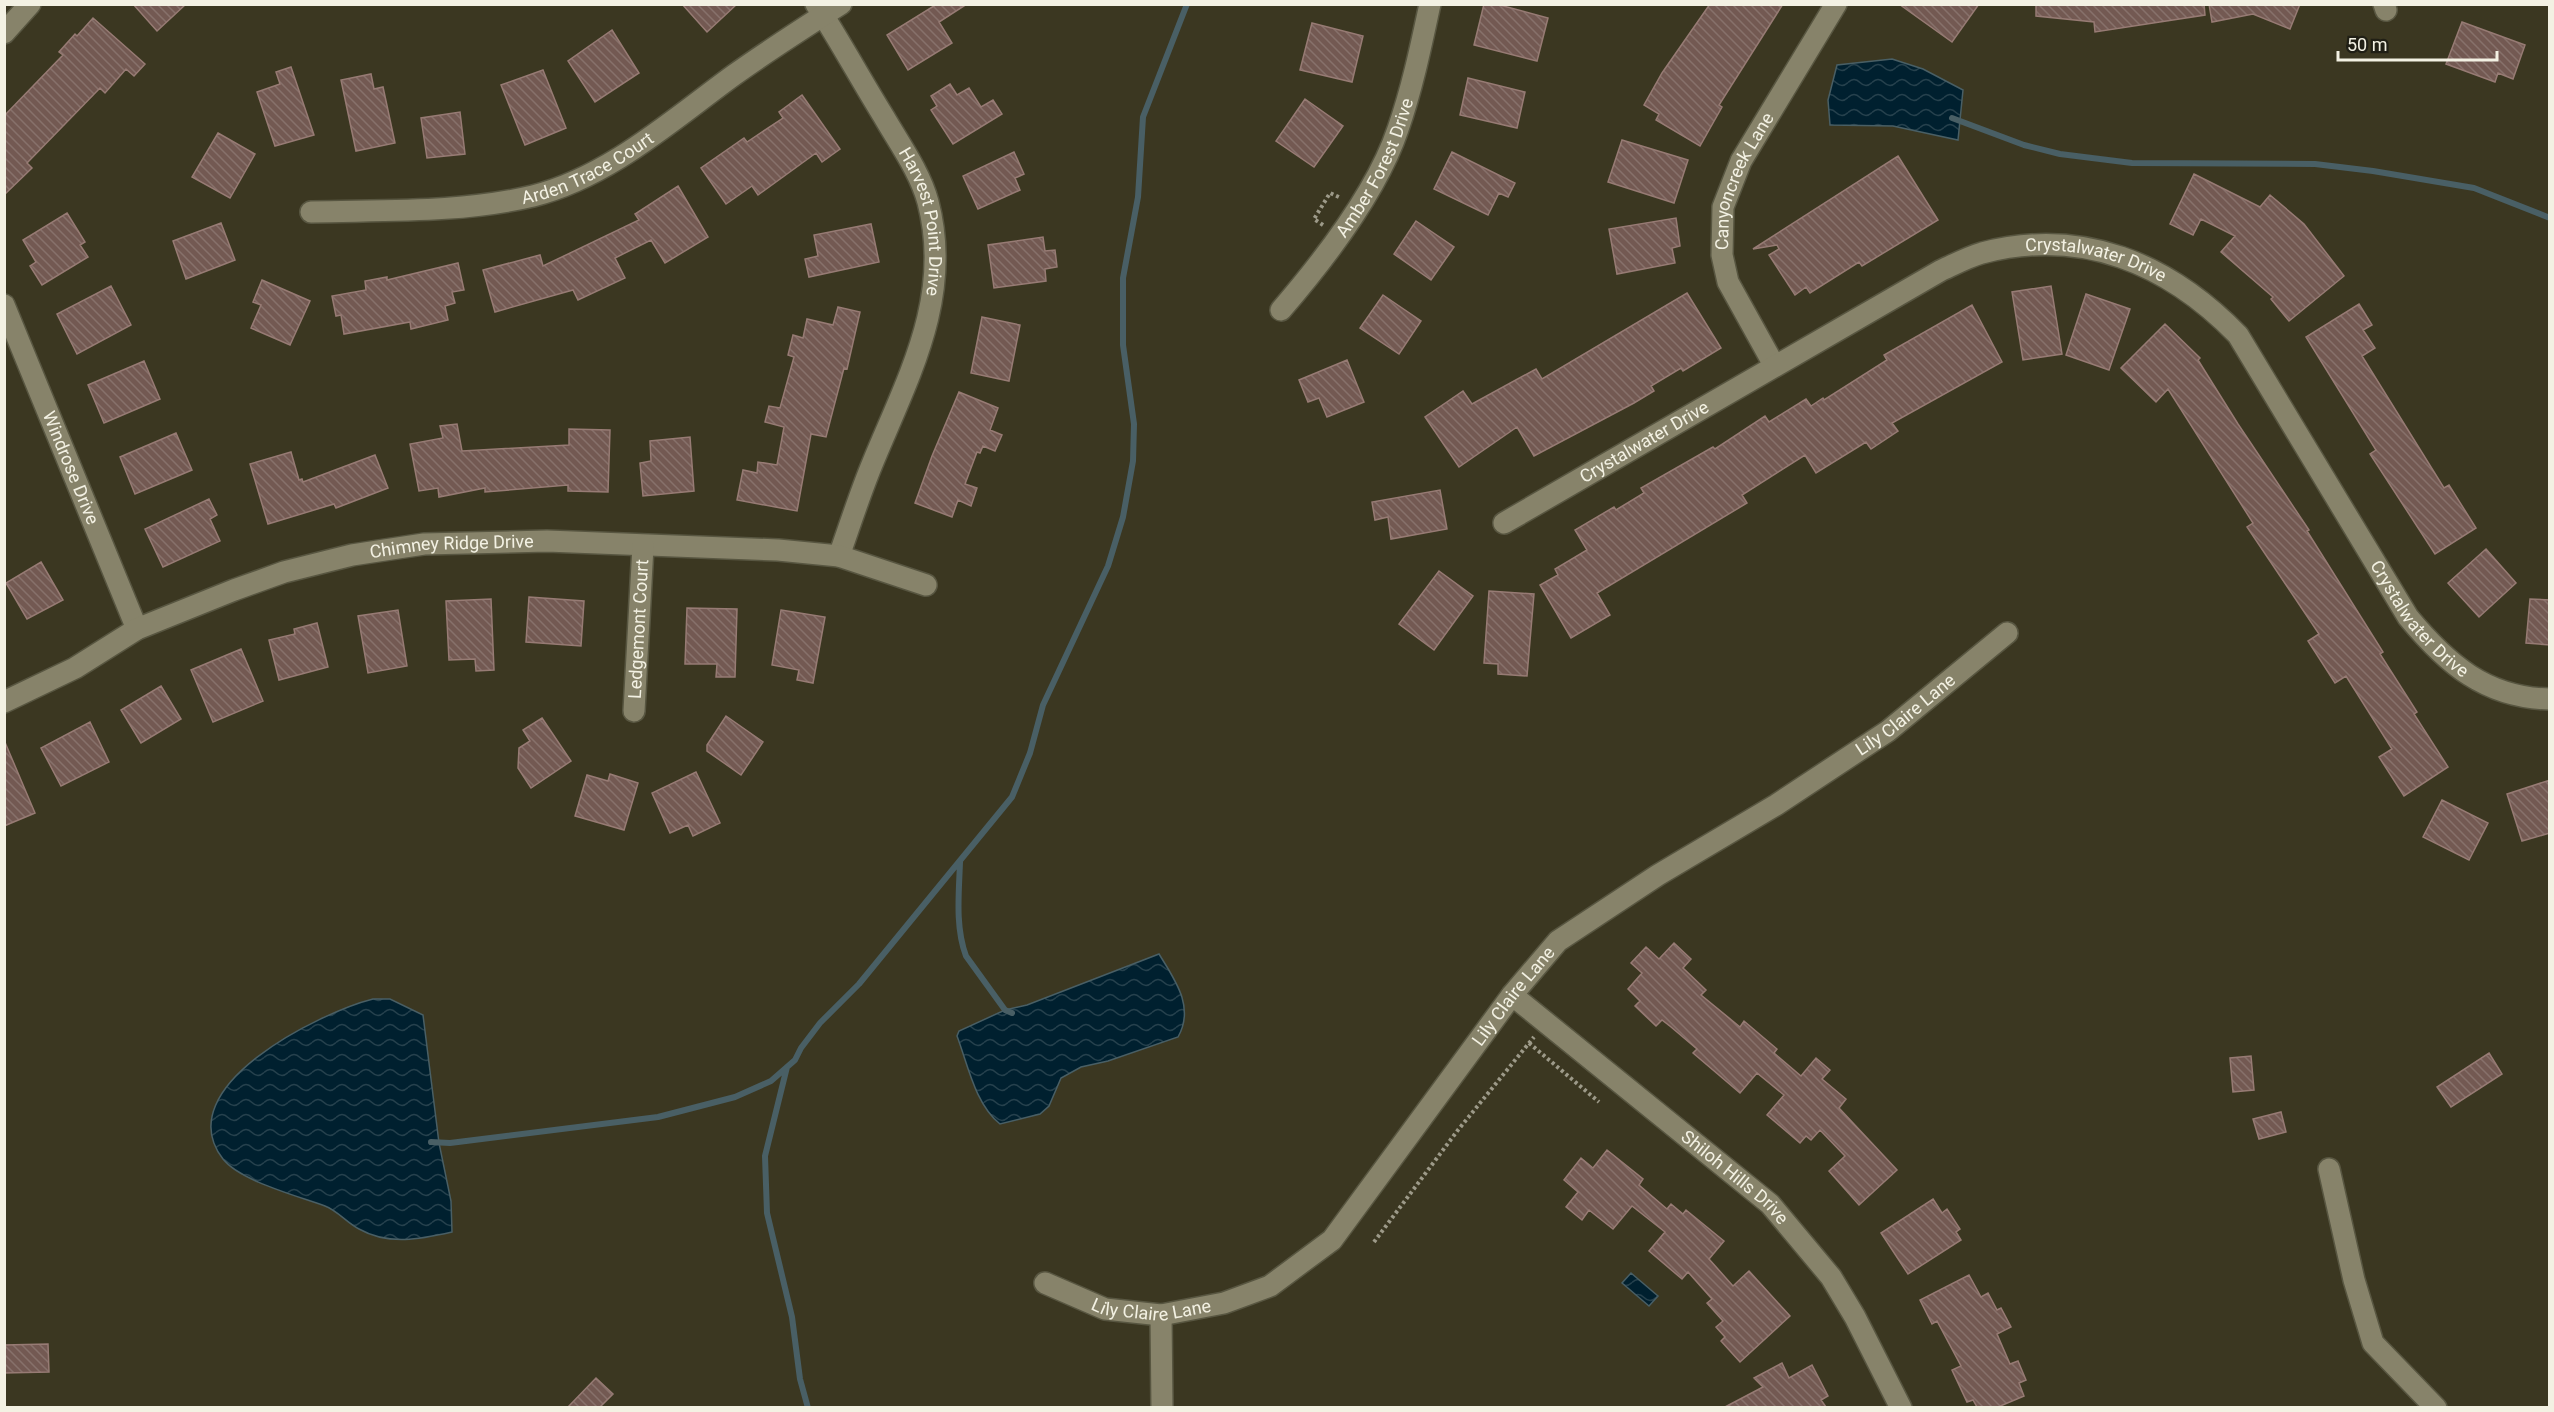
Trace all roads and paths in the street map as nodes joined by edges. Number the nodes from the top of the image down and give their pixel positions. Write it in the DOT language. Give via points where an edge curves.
graph roads {
  1 [pos="30,4"];
  2 [pos="1430,4"];
  3 [pos="1836,4"];
  4 [pos="827,8"];
  5 [pos="4,33"];
  6 [pos="311,212"];
  7 [pos="4,305"];
  8 [pos="1281,310"];
  9 [pos="1774,365"];
  10 [pos="1504,523"];
  11 [pos="643,546"];
  12 [pos="840,556"];
  13 [pos="926,585"];
  14 [pos="137,629"];
  15 [pos="2007,633"];
  16 [pos="2550,699"];
  17 [pos="4,702"];
  18 [pos="634,711"];
  19 [pos="1512,995"];
  20 [pos="1599,1102"];
  21 [pos="2329,1168"];
  22 [pos="1374,1242"];
  23 [pos="1045,1283"];
  24 [pos="1161,1316"];
  25 [pos="1162,1407"];
  26 [pos="1901,1407"];
  27 [pos="2436,1407"];
  1 -- 5 [label="street"];
  2 -- 8 [label="street, Amber Forest Drive" via="1397,131 1382,165 1320,264"];
  3 -- 9 [label="street, Canyoncreek Lane" via="1741,161 1723,207 1722,255 1728,282"];
  4 -- 6 [label="street, Arden Trace Court" via="639,144 559,187 533,196 467,207"];
  4 -- 12 [label="street, Harvest Point Drive" via="928,200 936,247 931,308 905,388 872,464"];
  7 -- 14 [label="street, Windrose Drive"];
  9 -- 10 [label="street, Crystalwater Drive"];
  9 -- 16 [label="street, Crystalwater Drive" via="1940,271 1980,254 2034,245 2064,246 2097,250 2151,268 2195,295 2238,335 2408,617 2432,645 2498,692 2523,699"];
  11 -- 12 [label="street, Chimney Ridge Drive"];
  11 -- 14 [label="street, Chimney Ridge Drive" via="489,540 424,544 352,555 284,572"];
  11 -- 18 [label="street, Ledgemont Court"];
  12 -- 13 [label="street, Chimney Ridge Drive"];
  14 -- 17 [label="street, Chimney Ridge Drive" via="75,668"];
  15 -- 19 [label="street, Lily Claire Lane" via="1888,731 1558,941"];
  19 -- 24 [label="street, Lily Claire Lane" via="1332,1240 1270,1286 1224,1303"];
  19 -- 26 [label="street, Shiloh Hills Drive" via="1770,1204 1831,1277"];
  20 -- 22 [label="path" via="1528,1043"];
  21 -- 27 [label="street" via="2354,1280 2373,1343"];
  23 -- 24 [label="street, Lily Claire Lane" via="1105,1309"];
  24 -- 25 [label="street"];
}
